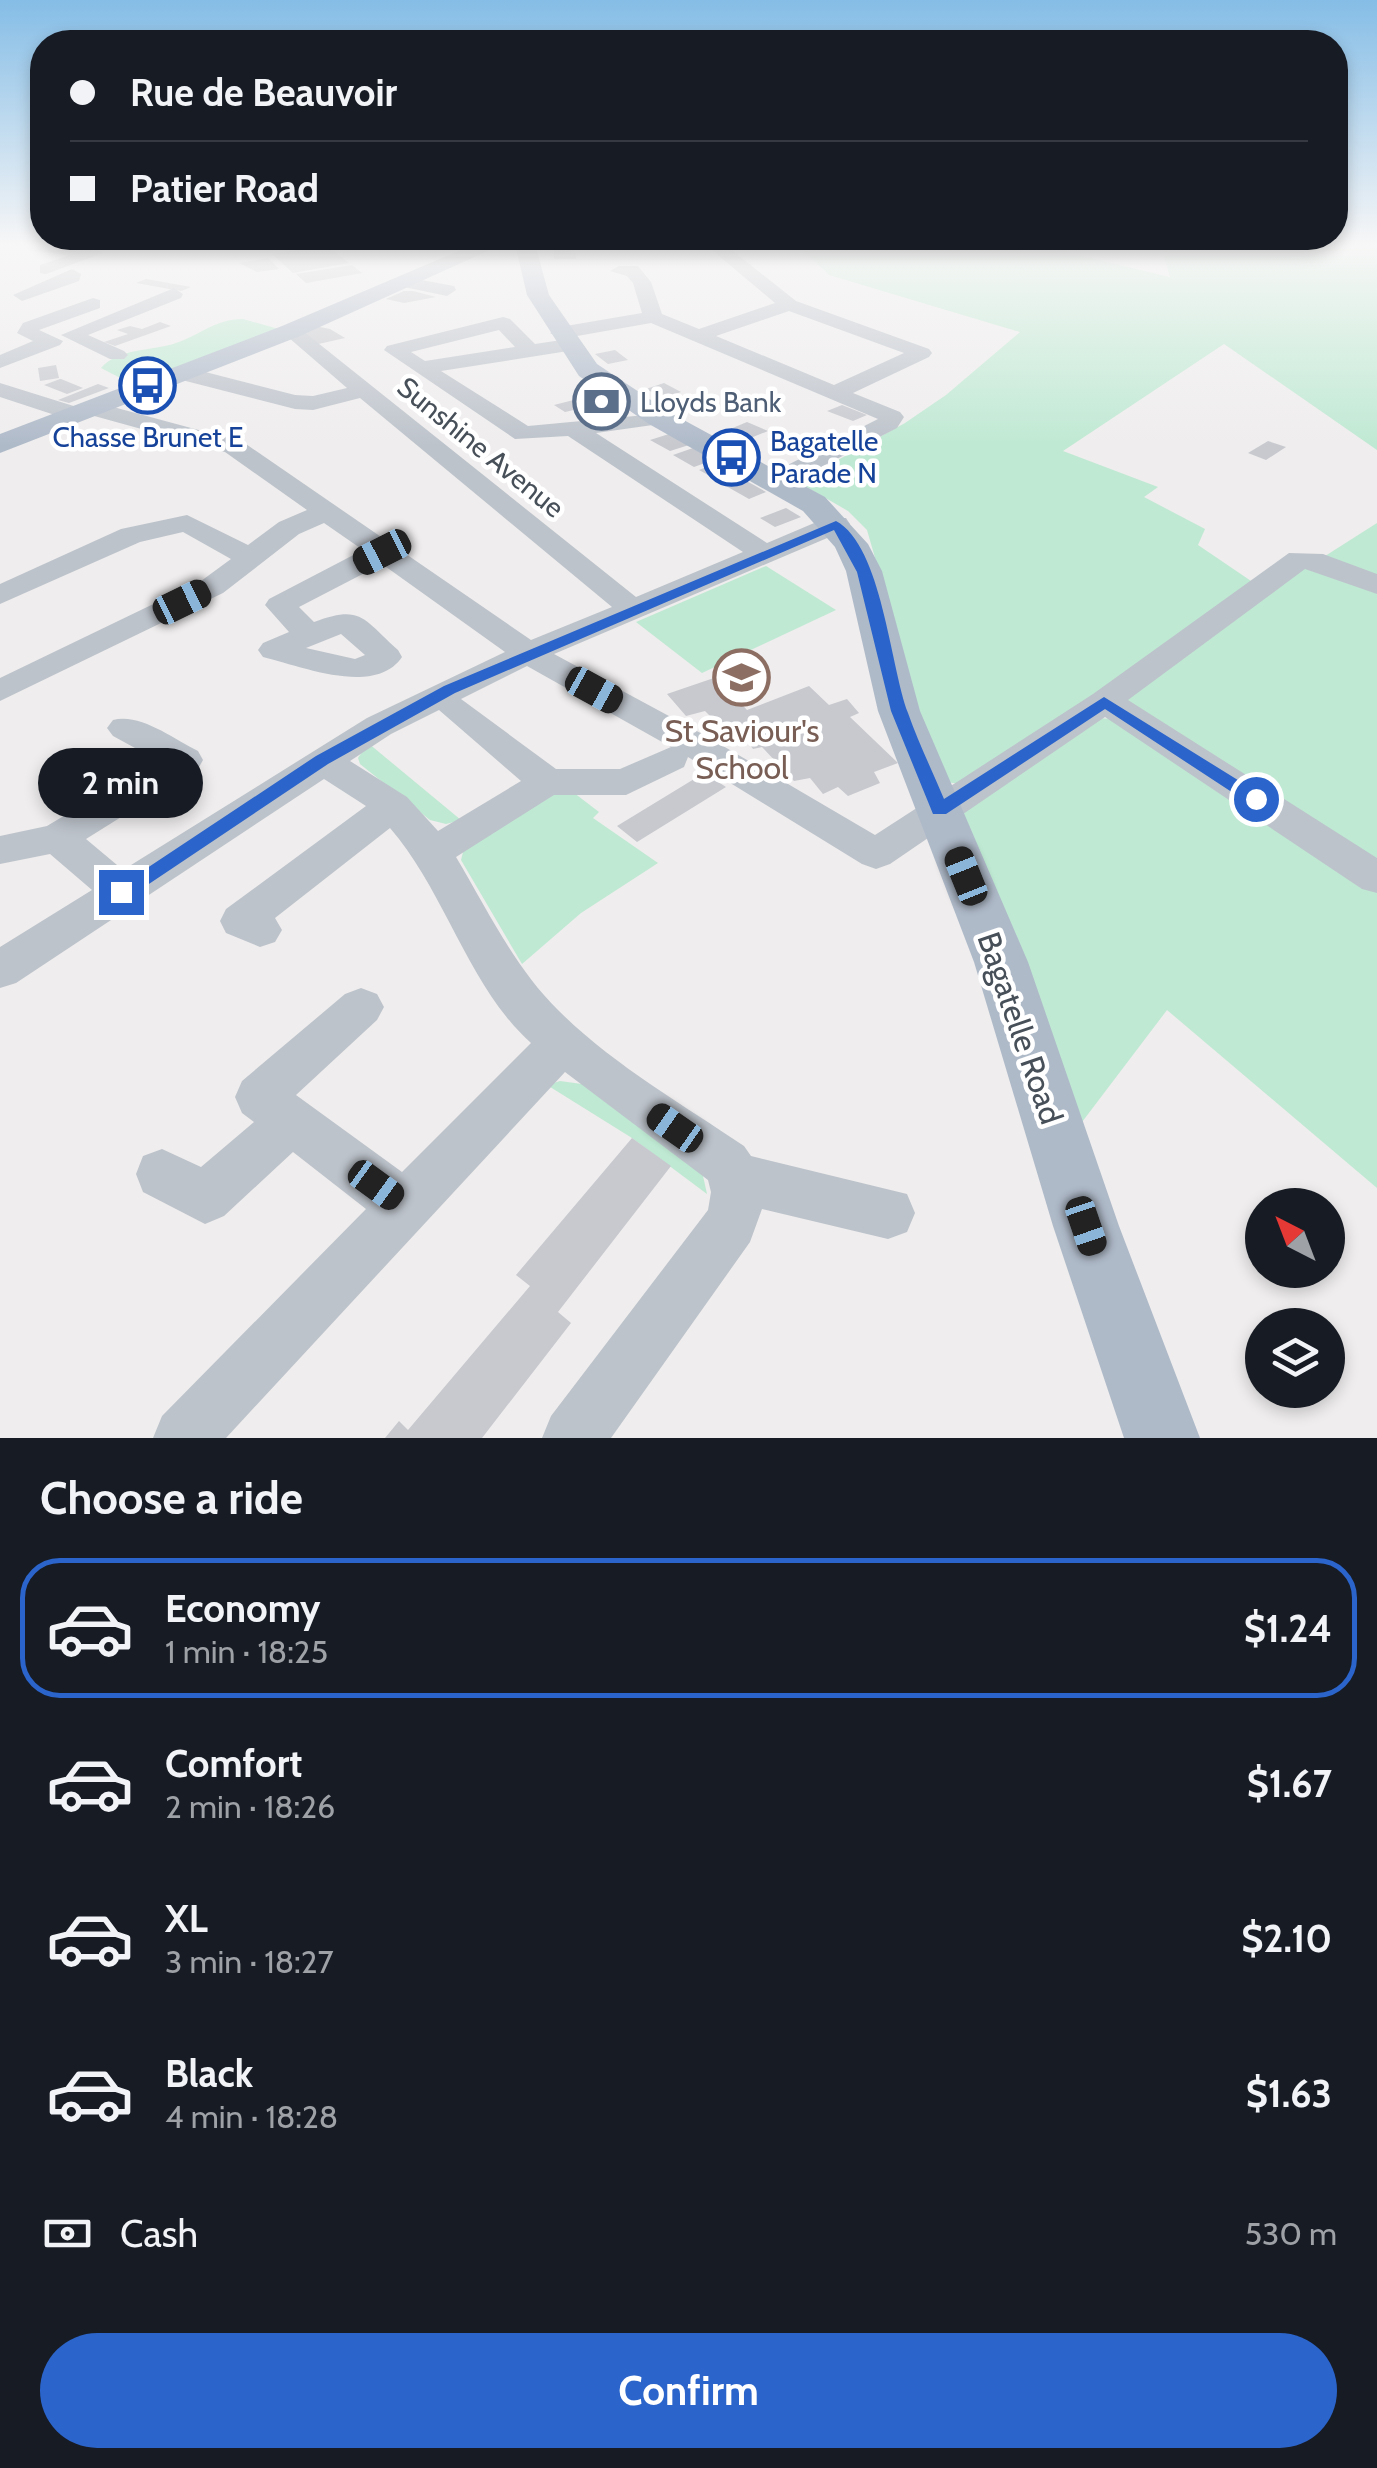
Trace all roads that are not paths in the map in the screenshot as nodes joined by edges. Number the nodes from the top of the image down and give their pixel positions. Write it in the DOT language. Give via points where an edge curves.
graph roads {
  1 [pos="75,311"];
  2 [pos="131,311"];
  3 [pos="337,311"];
  4 [pos="548,311"];
  5 [pos="651,311"];
  6 [pos="771,311"];
  7 [pos="806,311"];
  8 [pos="653,317"];
  9 [pos="291,331"];
  10 [pos="77,336"];
  11 [pos="697,336"];
  12 [pos="564,339"];
  13 [pos="117,355"];
  14 [pos="421,368"];
  15 [pos="182,373"];
  16 [pos="3,374"];
  17 [pos="365,390"];
  18 [pos="836,392"];
  19 [pos="83,412"];
  20 [pos="659,418"];
  21 [pos="574,429"];
  22 [pos="0,444"];
  23 [pos="777,480"];
  24 [pos="329,511"];
  25 [pos="836,524"];
  26 [pos="382,552"];
  27 [pos="765,554"];
  28 [pos="250,558"];
  29 [pos="1377,585"];
  30 [pos="0,595"];
  31 [pos="633,610"];
  32 [pos="309,635"];
  33 [pos="528,654"];
  34 [pos="0,691"];
  35 [pos="1104,702"];
  36 [pos="455,708"];
  37 [pos="125,728"];
  38 [pos="671,759"];
  39 [pos="322,760"];
  40 [pos="547,782"];
  41 [pos="393,806"];
  42 [pos="940,810"];
  43 [pos="58,838"];
  44 [pos="0,850"];
  45 [pos="434,852"];
  46 [pos="1377,878"];
  47 [pos="121,892"];
  48 [pos="260,930"];
  49 [pos="0,970"];
  50 [pos="360,1006"];
  51 [pos="564,1043"];
  52 [pos="291,1122"];
  53 [pos="162,1174"];
  54 [pos="738,1178"];
  55 [pos="405,1206"];
  56 [pos="888,1213"];
  57 [pos="184,1438"];
  58 [pos="573,1438"];
  59 [pos="1162,1438"];
  1 -- 16 [label="street" via="30,328 27,333 54,341"];
  2 -- 10 [label="street" via="70,335"];
  3 -- 9 [label="main road"];
  4 -- 12 [label="main road, Bagatelle Road"];
  5 -- 8 [label="street"];
  6 -- 11 [label="street"];
  7 -- 18 [label="street" via="922,354"];
  8 -- 11 [label="street"];
  8 -- 12 [label="street"];
  9 -- 15 [label="main road"];
  9 -- 17 [label="street, Sunshine Avenue"];
  10 -- 13 [label="street"];
  10 -- 16 [label="street"];
  11 -- 18 [label="street"];
  12 -- 14 [label="street"];
  12 -- 14 [label="street" via="503,322 394,350"];
  12 -- 20 [label="main road, Bagatelle Road" via="588,370"];
  14 -- 21 [label="street" via="524,434"];
  15 -- 17 [label="street" via="296,402"];
  15 -- 19 [label="main road"];
  16 -- 19 [label="street"];
  17 -- 31 [label="street, Sunshine Avenue"];
  18 -- 23 [label="street" via="892,416 889,423"];
  19 -- 22 [label="main road"];
  19 -- 24 [label="street" via="234,448"];
  20 -- 21 [label="street"];
  20 -- 23 [label="main road, Bagatelle Road"];
  21 -- 27 [label="street"];
  23 -- 25 [label="main road, Bagatelle Road"];
  24 -- 26 [label="street"];
  24 -- 28 [label="street" via="288,528"];
  25 -- 27 [label="street"];
  25 -- 42 [label="main road, Bagatelle Road" via="864,572 899,711"];
  26 -- 32 [label="street" via="280,605"];
  26 -- 33 [label="street"];
  27 -- 31 [label="street"];
  28 -- 30 [label="street" via="187,523 131,536"];
  28 -- 34 [label="street" via="212,587"];
  29 -- 35 [label="street" via="1299,559"];
  31 -- 33 [label="street"];
  33 -- 39 [label="street"];
  33 -- 42 [label="street" via="876,854"];
  35 -- 42 [label="street"];
  35 -- 46 [label="street"];
  36 -- 40 [label="street"];
  37 -- 43 [label="street" via="185,760"];
  38 -- 40 [label="street" via="626,782"];
  39 -- 41 [label="street"];
  39 -- 47 [label="street"];
  40 -- 45 [label="street"];
  41 -- 45 [label="street"];
  41 -- 48 [label="street" via="241,921"];
  42 -- 59 [label="main road, Bagatelle Road" via="1001,962"];
  43 -- 44 [label="street"];
  43 -- 47 [label="street"];
  45 -- 51 [label="street" via="511,987"];
  47 -- 49 [label="street"];
  50 -- 52 [label="street" via="260,1097"];
  51 -- 54 [label="street"];
  51 -- 55 [label="street"];
  52 -- 53 [label="street" via="205,1198"];
  52 -- 55 [label="street"];
  54 -- 56 [label="street"];
  54 -- 58 [label="street" via="731,1222"];
  55 -- 57 [label="street"];
}
